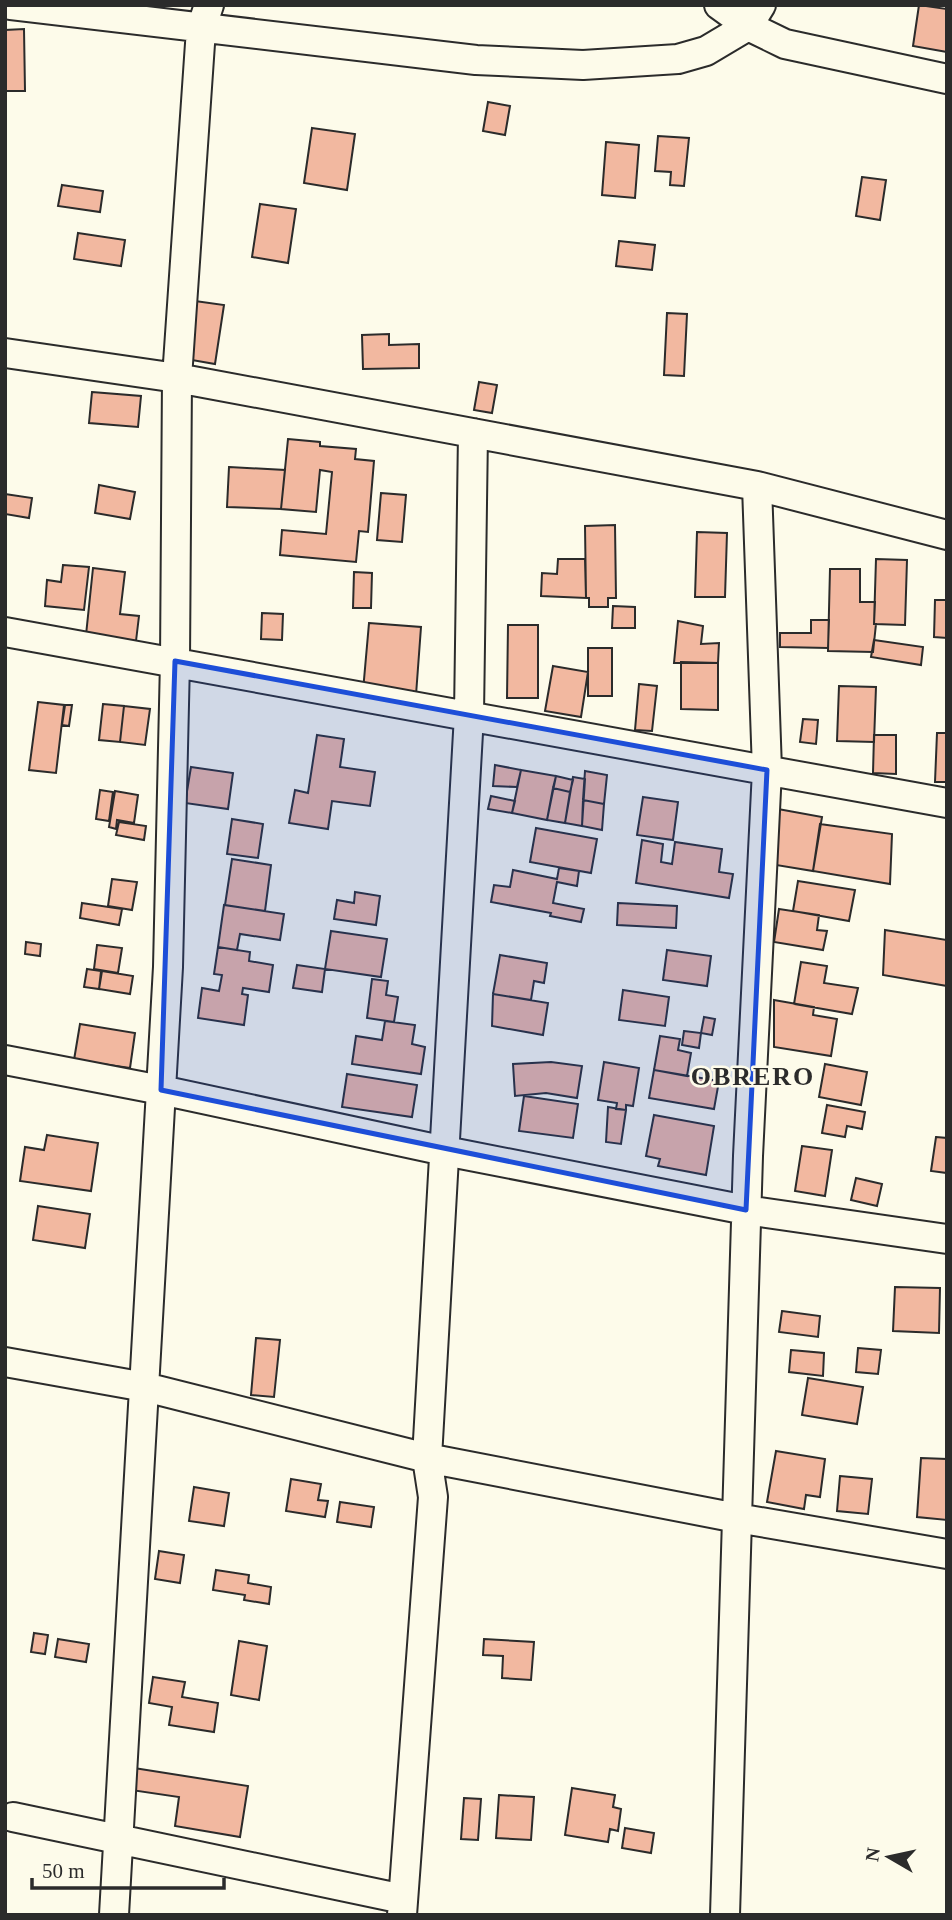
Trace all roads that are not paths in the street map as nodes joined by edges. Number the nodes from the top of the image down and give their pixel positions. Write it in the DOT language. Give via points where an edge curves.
graph roads {
  1 [pos="11,5"];
  2 [pos="719,5"];
  3 [pos="754,16"];
  4 [pos="205,17"];
  5 [pos="947,79"];
  6 [pos="5,353"];
  7 [pos="177,378"];
  8 [pos="473,433"];
  9 [pos="757,486"];
  10 [pos="947,535"];
  11 [pos="5,632"];
  12 [pos="174,661"];
  13 [pos="469,715"];
  14 [pos="767,770"];
  15 [pos="947,803"];
  16 [pos="5,1060"];
  17 [pos="161,1090"];
  18 [pos="445,1151"];
  19 [pos="746,1210"];
  20 [pos="947,1239"];
  21 [pos="5,1362"];
  22 [pos="145,1387"];
  23 [pos="427,1458"];
  24 [pos="737,1518"];
  25 [pos="947,1554"];
  26 [pos="13,1817"];
  27 [pos="119,1840"];
  28 [pos="403,1907"];
  29 [pos="114,1915"];
  30 [pos="725,1915"];
  1 -- 4 [label="street"];
  2 -- 3 [label="street"];
  3 -- 4 [label="street" via="706,51 678,60 583,65 476,60"];
  3 -- 5 [label="street" via="785,44"];
  4 -- 7 [label="street"];
  6 -- 7 [label="street"];
  7 -- 8 [label="street"];
  7 -- 12 [label="street"];
  8 -- 9 [label="street"];
  8 -- 13 [label="street"];
  9 -- 10 [label="street"];
  9 -- 14 [label="street"];
  11 -- 12 [label="street"];
  12 -- 13 [label="street"];
  12 -- 17 [label="street"];
  13 -- 14 [label="street"];
  13 -- 18 [label="street"];
  14 -- 15 [label="street"];
  14 -- 19 [label="street"];
  16 -- 17 [label="street"];
  17 -- 18 [label="street"];
  17 -- 22 [label="street"];
  18 -- 19 [label="street"];
  18 -- 23 [label="street"];
  19 -- 20 [label="street"];
  19 -- 24 [label="street"];
  21 -- 22 [label="street"];
  22 -- 23 [label="street"];
  22 -- 27 [label="street"];
  23 -- 24 [label="street"];
  23 -- 28 [label="street" via="433,1497"];
  24 -- 25 [label="street"];
  24 -- 30 [label="street"];
  26 -- 27 [label="street"];
  27 -- 28 [label="street"];
  27 -- 29 [label="street"];
}
